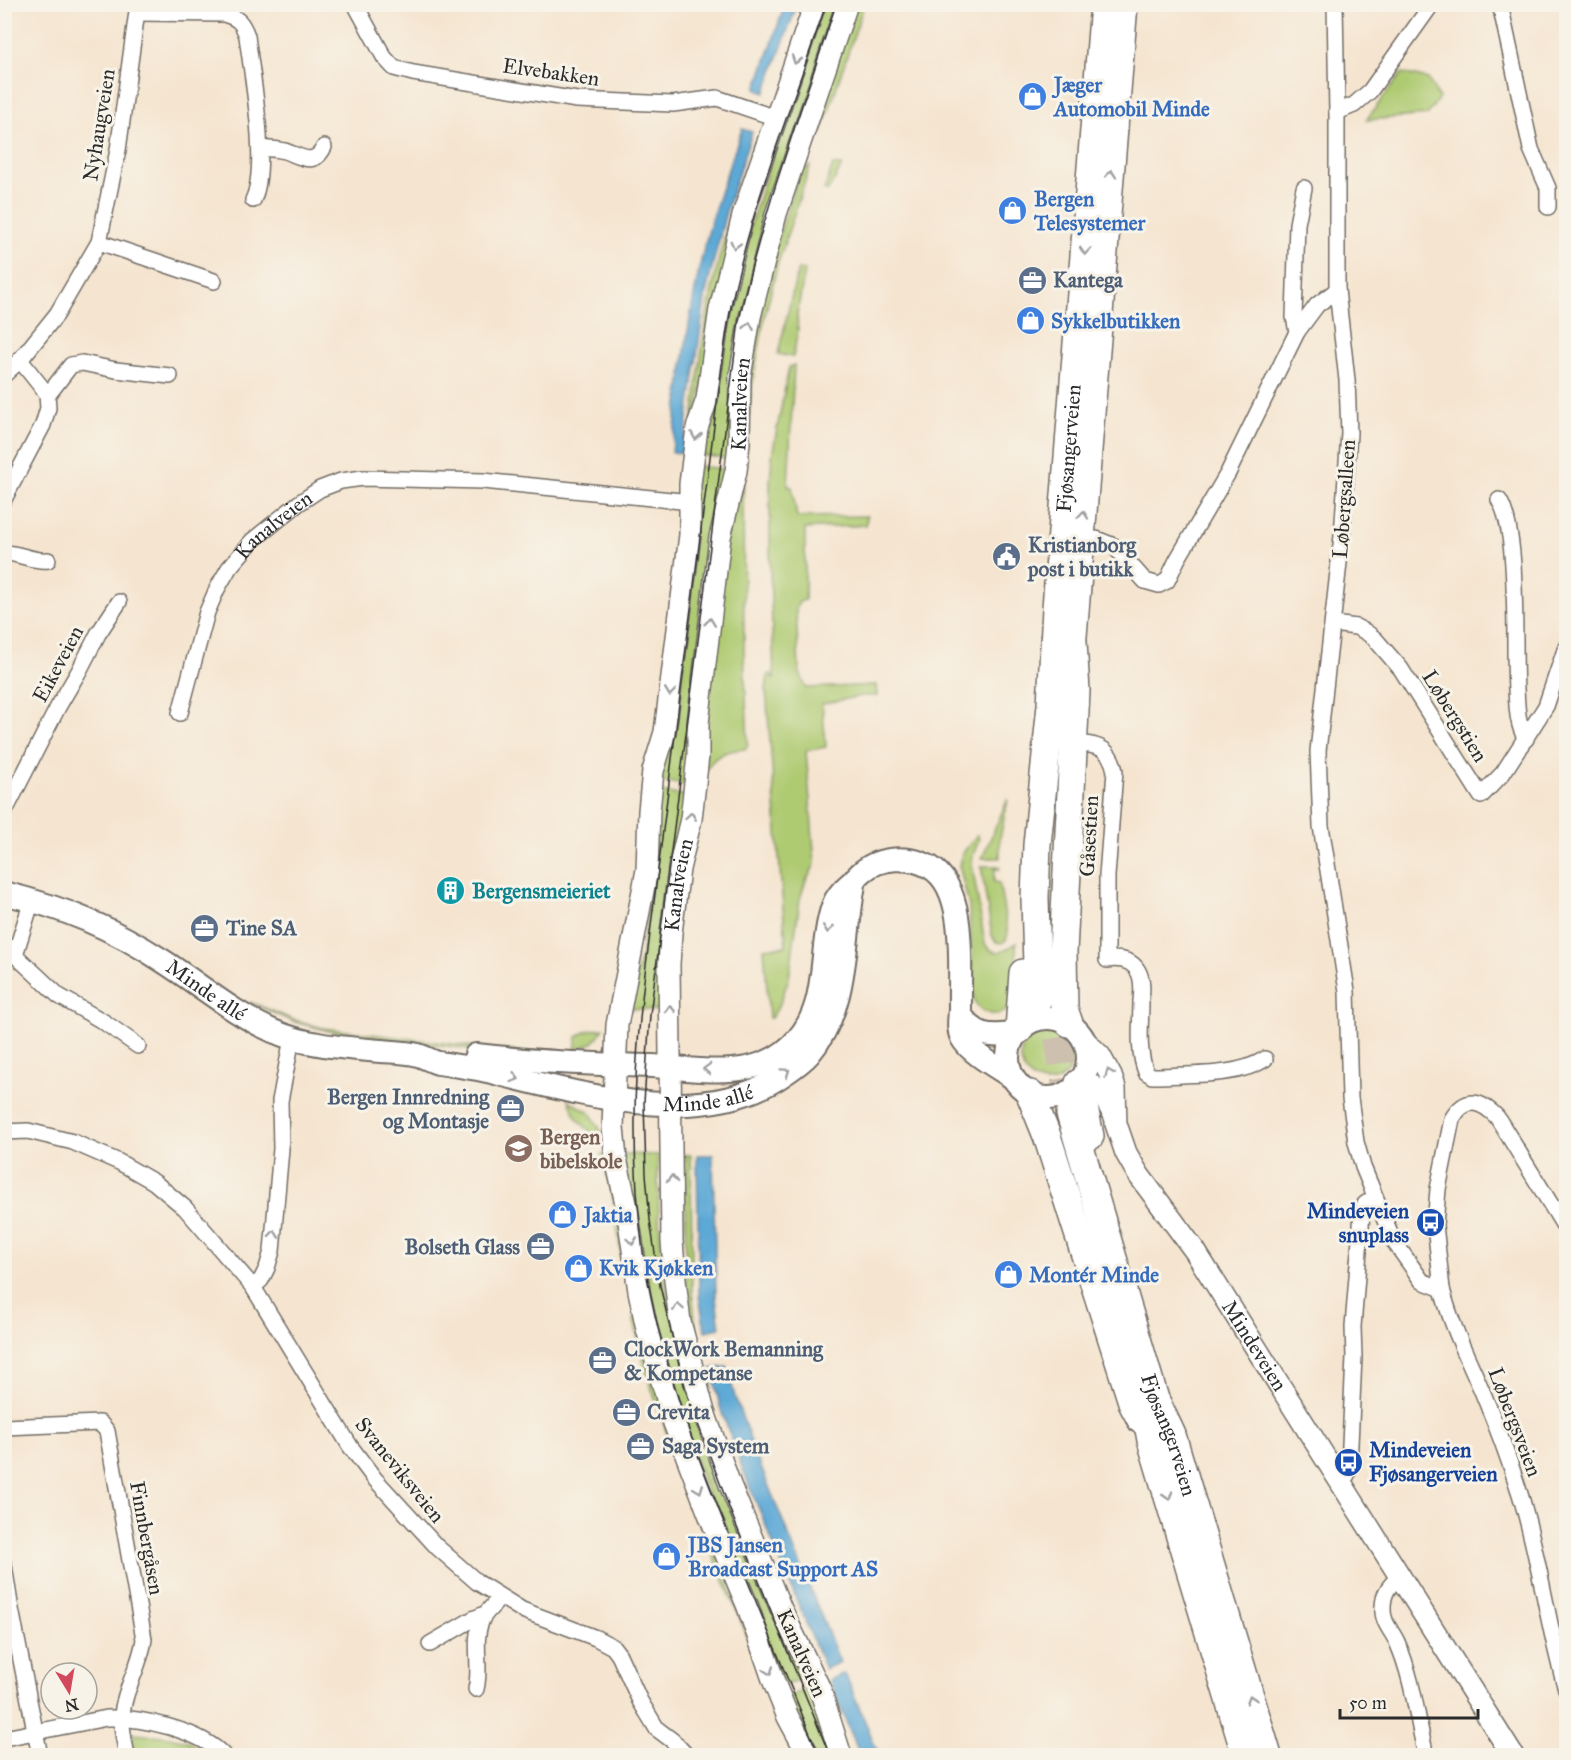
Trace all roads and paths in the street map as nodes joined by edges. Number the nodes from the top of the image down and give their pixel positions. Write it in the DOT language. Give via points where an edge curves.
graph roads {
  1 [pos="814,4"];
  2 [pos="847,4"];
  3 [pos="1104,4"];
  4 [pos="1124,4"];
  5 [pos="1335,4"];
  6 [pos="1432,4"];
  7 [pos="1500,4"];
  8 [pos="358,6"];
  9 [pos="138,9"];
  10 [pos="1338,111"];
  11 [pos="776,118"];
  12 [pos="324,147"];
  13 [pos="260,149"];
  14 [pos="1304,188"];
  15 [pos="253,200"];
  16 [pos="1548,207"];
  17 [pos="99,242"];
  18 [pos="214,281"];
  19 [pos="1337,290"];
  20 [pos="1297,332"];
  21 [pos="20,360"];
  22 [pos="4,375"];
  23 [pos="170,376"];
  24 [pos="47,394"];
  25 [pos="4,499"];
  26 [pos="1499,500"];
  27 [pos="691,502"];
  28 [pos="1096,539"];
  29 [pos="4,553"];
  30 [pos="48,560"];
  31 [pos="119,602"];
  32 [pos="1056,608"];
  33 [pos="1333,624"];
  34 [pos="1073,636"];
  35 [pos="1566,647"];
  36 [pos="180,713"];
  37 [pos="1526,739"];
  38 [pos="1073,743"];
  39 [pos="4,813"];
  40 [pos="855,879"];
  41 [pos="4,893"];
  42 [pos="32,900"];
  43 [pos="960,1014"];
  44 [pos="1076,1031"];
  45 [pos="1017,1032"];
  46 [pos="292,1038"];
  47 [pos="138,1046"];
  48 [pos="418,1055"];
  49 [pos="1265,1059"];
  50 [pos="614,1065"];
  51 [pos="671,1067"];
  52 [pos="1081,1081"];
  53 [pos="1021,1085"];
  54 [pos="614,1100"];
  55 [pos="671,1104"];
  56 [pos="1064,1115"];
  57 [pos="1114,1115"];
  58 [pos="4,1132"];
  59 [pos="1374,1198"];
  60 [pos="1566,1229"];
  61 [pos="253,1287"];
  62 [pos="1442,1289"];
  63 [pos="4,1427"];
  64 [pos="1162,1437"];
  65 [pos="1341,1483"];
  66 [pos="4,1565"];
  67 [pos="1400,1577"];
  68 [pos="500,1597"];
  69 [pos="485,1614"];
  70 [pos="430,1644"];
  71 [pos="476,1689"];
  72 [pos="1566,1689"];
  73 [pos="121,1718"];
  74 [pos="36,1731"];
  75 [pos="4,1738"];
  76 [pos="40,1755"];
  77 [pos="127,1755"];
  78 [pos="224,1755"];
  79 [pos="687,1755"];
  80 [pos="809,1755"];
  81 [pos="841,1755"];
  82 [pos="1246,1755"];
  83 [pos="1268,1755"];
  84 [pos="1426,1755"];
  85 [pos="1513,1755"];
  1 -- 11 [label="main road, Kanalveien, one-way"];
  51 -- 2 [label="main road, Kanalveien, one-way" via="671,933 679,869 691,819 720,537 736,471 740,376 773,224"];
  3 -- 32 [label="highway, Fjøsangerveien, one-way"];
  34 -- 4 [label="highway, Fjøsangerveien, one-way"];
  5 -- 10 [label="street, Løbergsalleen"];
  6 -- 10 [label="street" via="1370,92 1354,105"];
  7 -- 16 [label="street" via="1532,149 1548,188"];
  8 -- 11 [label="street, Elvebakken" via="384,57 394,68 577,100 673,104 717,98"];
  9 -- 13 [label="street, Nyhaugveien" via="224,14 240,20 247,36"];
  9 -- 17 [label="street, Nyhaugveien" via="118,150"];
  10 -- 19 [label="street, Løbergsalleen"];
  11 -- 27 [label="main road, Kanalveien, one-way" via="727,276 707,399 695,439"];
  12 -- 13 [label="street" via="312,159"];
  13 -- 15 [label="street, Nyhaugveien" via="260,176"];
  14 -- 20 [label="street" via="1297,224"];
  17 -- 18 [label="street"];
  17 -- 21 [label="street, Nyhaugveien" via="57,314"];
  19 -- 20 [label="street" via="1317,305"];
  19 -- 33 [label="street, Løbergsalleen" via="1349,433"];
  20 -- 28 [label="street" via="1232,466 1167,581 1159,585 1145,581 1114,546"];
  21 -- 22 [label="street, Nyhaugveien"];
  21 -- 24 [label="street"];
  23 -- 24 [label="street" via="82,363 71,365"];
  24 -- 25 [label="street" via="43,425"];
  26 -- 37 [label="street" via="1508,527 1517,703"];
  27 -- 36 [label="street, Kanalveien" via="483,481 363,478 320,489 252,542 229,568 207,612"];
  27 -- 50 [label="main road, Kanalveien, one-way" via="668,708 652,778 647,870 618,1015"];
  29 -- 30 [label="street"];
  31 -- 39 [label="street, Eikeveien" via="58,706"];
  32 -- 34 [label="highway, Fjøsangerveien" via="1035,898 1045,998 1050,846"];
  32 -- 45 [label="highway" via="1044,658 1024,844 1023,985"];
  33 -- 37 [label="street, Løbergstien" via="1366,632 1401,669 1481,796 1503,773"];
  33 -- 59 [label="street, Løbergsalleen" via="1318,751 1318,789 1326,868 1347,992 1350,1098 1356,1142"];
  34 -- 38 [label="highway"];
  35 -- 37 [label="street, Løbergstien" via="1549,698"];
  38 -- 44 [label="highway" via="1063,952 1064,1009"];
  38 -- 49 [label="street, Gåsestien" via="1097,747 1112,758 1107,960 1123,959 1140,976 1144,1066 1149,1074 1158,1076 1242,1070"];
  40 -- 43 [label="main road, Minde allé" via="862,871 890,860 920,863 941,875 957,910"];
  40 -- 51 [label="main road, Minde allé, one-way" via="834,903 819,1000 801,1035 790,1047 762,1064 746,1068"];
  55 -- 40 [label="main road, Minde allé, one-way" via="736,1096 779,1078 807,1057 830,1022 837,1002"];
  41 -- 42 [label="main road, Minde allé"];
  42 -- 46 [label="main road, Minde allé" via="120,935 248,1017"];
  42 -- 47 [label="street" via="15,955 59,996"];
  43 -- 45 [label="main road" via="976,1032 996,1036"];
  43 -- 53 [label="main road, Minde allé" via="960,1032 968,1046"];
  44 -- 45 [label="main road" via="1048,1017 1027,1023"];
  44 -- 52 [label="main road" via="1086,1046 1088,1063"];
  57 -- 44 [label="main road, one-way" via="1112,1076 1100,1056"];
  45 -- 53 [label="main road" via="1007,1060"];
  46 -- 48 [label="main road, Minde allé"];
  61 -- 46 [label="street, one-way" via="261,1280 272,1251 281,1149 280,1101"];
  48 -- 50 [label="main road, Minde allé" via="436,1051"];
  48 -- 54 [label="main road, Minde allé, one-way" via="435,1062"];
  50 -- 51 [label="main road, Minde allé"];
  50 -- 54 [label="main road, Kanalveien"];
  51 -- 55 [label="main road, Kanalveien"];
  52 -- 53 [label="main road" via="1056,1097 1038,1097"];
  52 -- 57 [label="main road" via="1102,1095"];
  52 -- 64 [label="highway" via="1095,1159 1170,1413"];
  53 -- 64 [label="highway" via="1047,1136 1133,1405"];
  54 -- 55 [label="main road, Minde allé"];
  54 -- 80 [label="main road, Kanalveien, one-way" via="616,1159 639,1291 664,1389 772,1680"];
  81 -- 55 [label="main road, Kanalveien, one-way" via="820,1689 768,1578 696,1387 680,1322 675,1280"];
  56 -- 64 [label="highway, Fjøsangerveien" via="1144,1402"];
  57 -- 65 [label="main road, Mindeveien" via="1120,1139 1138,1174 1195,1251"];
  58 -- 61 [label="street, Svaneviksveien" via="28,1131 73,1142 154,1182 185,1208"];
  59 -- 62 [label="street" via="1393,1240 1416,1274 1424,1283"];
  59 -- 65 [label="street" via="1365,1204 1362,1214 1353,1327 1349,1466"];
  60 -- 62 [label="street" via="1490,1109 1469,1103 1458,1108 1452,1119 1438,1189 1435,1225"];
  61 -- 68 [label="street, Svaneviksveien" via="350,1446 374,1478 437,1547"];
  62 -- 72 [label="street, Løbergsveien" via="1447,1313 1483,1393 1520,1494"];
  63 -- 73 [label="street, Finnbergåsen" via="100,1423 107,1431 144,1639"];
  64 -- 82 [label="highway, Fjøsangerveien, one-way"];
  83 -- 64 [label="highway, Fjøsangerveien, one-way"];
  65 -- 67 [label="main road, Mindeveien"];
  66 -- 74 [label="street"];
  67 -- 84 [label="street" via="1391,1583 1385,1595 1384,1617 1406,1666"];
  67 -- 85 [label="main road, Mindeveien"];
  68 -- 69 [label="street"];
  68 -- 79 [label="street, Svaneviksveien" via="613,1647 657,1730"];
  69 -- 70 [label="street"];
  69 -- 71 [label="street" via="477,1642"];
  73 -- 74 [label="street"];
  73 -- 77 [label="street, Finnbergåsen"];
  73 -- 78 [label="street" via="184,1732"];
  74 -- 75 [label="street"];
  74 -- 76 [label="street"];
}
